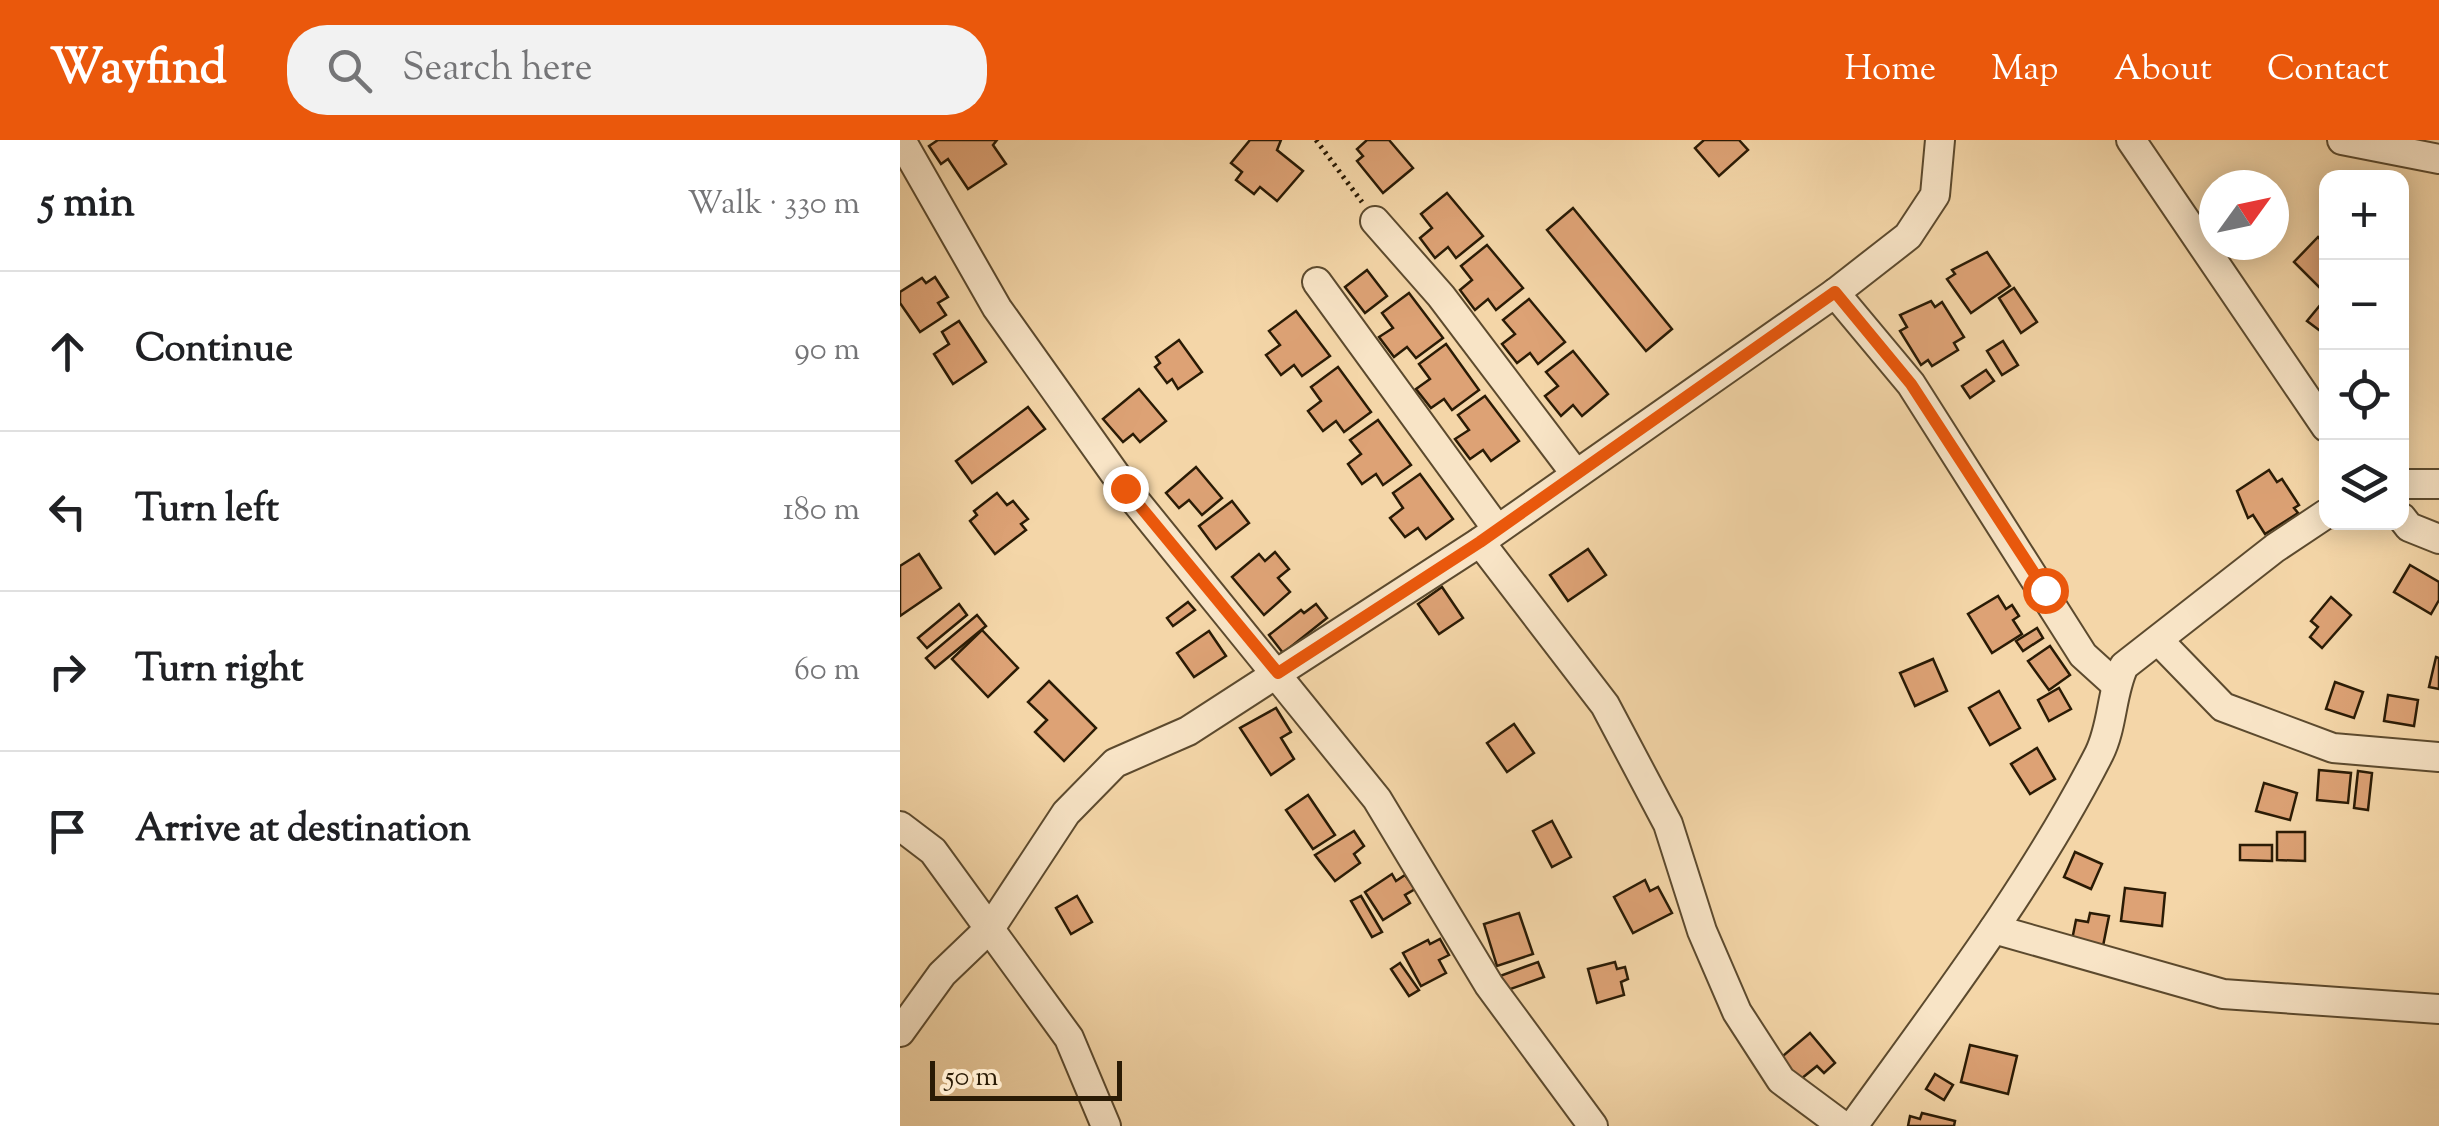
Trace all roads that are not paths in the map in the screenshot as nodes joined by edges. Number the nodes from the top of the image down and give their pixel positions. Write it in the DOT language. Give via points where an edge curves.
graph roads {
  1 [pos="901,140"];
  2 [pos="1940,140"];
  3 [pos="2131,140"];
  4 [pos="2342,140"];
  5 [pos="2439,159"];
  6 [pos="1375,220"];
  7 [pos="1317,282"];
  8 [pos="1835,292"];
  9 [pos="2319,417"];
  10 [pos="1575,473"];
  11 [pos="2409,484"];
  12 [pos="2439,484"];
  13 [pos="2319,519"];
  14 [pos="2409,528"];
  15 [pos="1489,535"];
  16 [pos="2439,539"];
  17 [pos="2158,641"];
  18 [pos="1278,673"];
  19 [pos="2115,684"];
  20 [pos="2439,758"];
  21 [pos="900,826"];
  22 [pos="990,926"];
  23 [pos="1994,929"];
  24 [pos="2439,1008"];
  25 [pos="900,1032"];
  26 [pos="1106,1126"];
  27 [pos="1593,1126"];
  28 [pos="1844,1126"];
  29 [pos="1854,1126"];
  1 -- 18 [label="street" via="997,308 1125,488"];
  2 -- 8 [label="street" via="1935,195 1908,236"];
  3 -- 9 [label="street"];
  4 -- 5 [label="street"];
  6 -- 10 [label="street"];
  7 -- 15 [label="street"];
  8 -- 10 [label="street"];
  8 -- 19 [label="street" via="1911,384 2083,655"];
  10 -- 15 [label="street"];
  11 -- 12 [label="street"];
  13 -- 17 [label="street"];
  14 -- 16 [label="street"];
  15 -- 18 [label="street"];
  15 -- 28 [label="street" via="1605,704 1668,824 1736,1012 1781,1080"];
  17 -- 19 [label="street" via="2124,666"];
  17 -- 20 [label="street" via="2223,707 2333,748"];
  18 -- 22 [label="street" via="1188,731 1115,763 1066,813"];
  18 -- 27 [label="street" via="1377,799 1490,985"];
  19 -- 23 [label="street" via="2101,749"];
  21 -- 22 [label="street" via="934,851"];
  22 -- 25 [label="street" via="942,974"];
  22 -- 26 [label="street" via="1069,1038"];
  23 -- 24 [label="street" via="2223,994"];
  23 -- 29 [label="street"];
}
